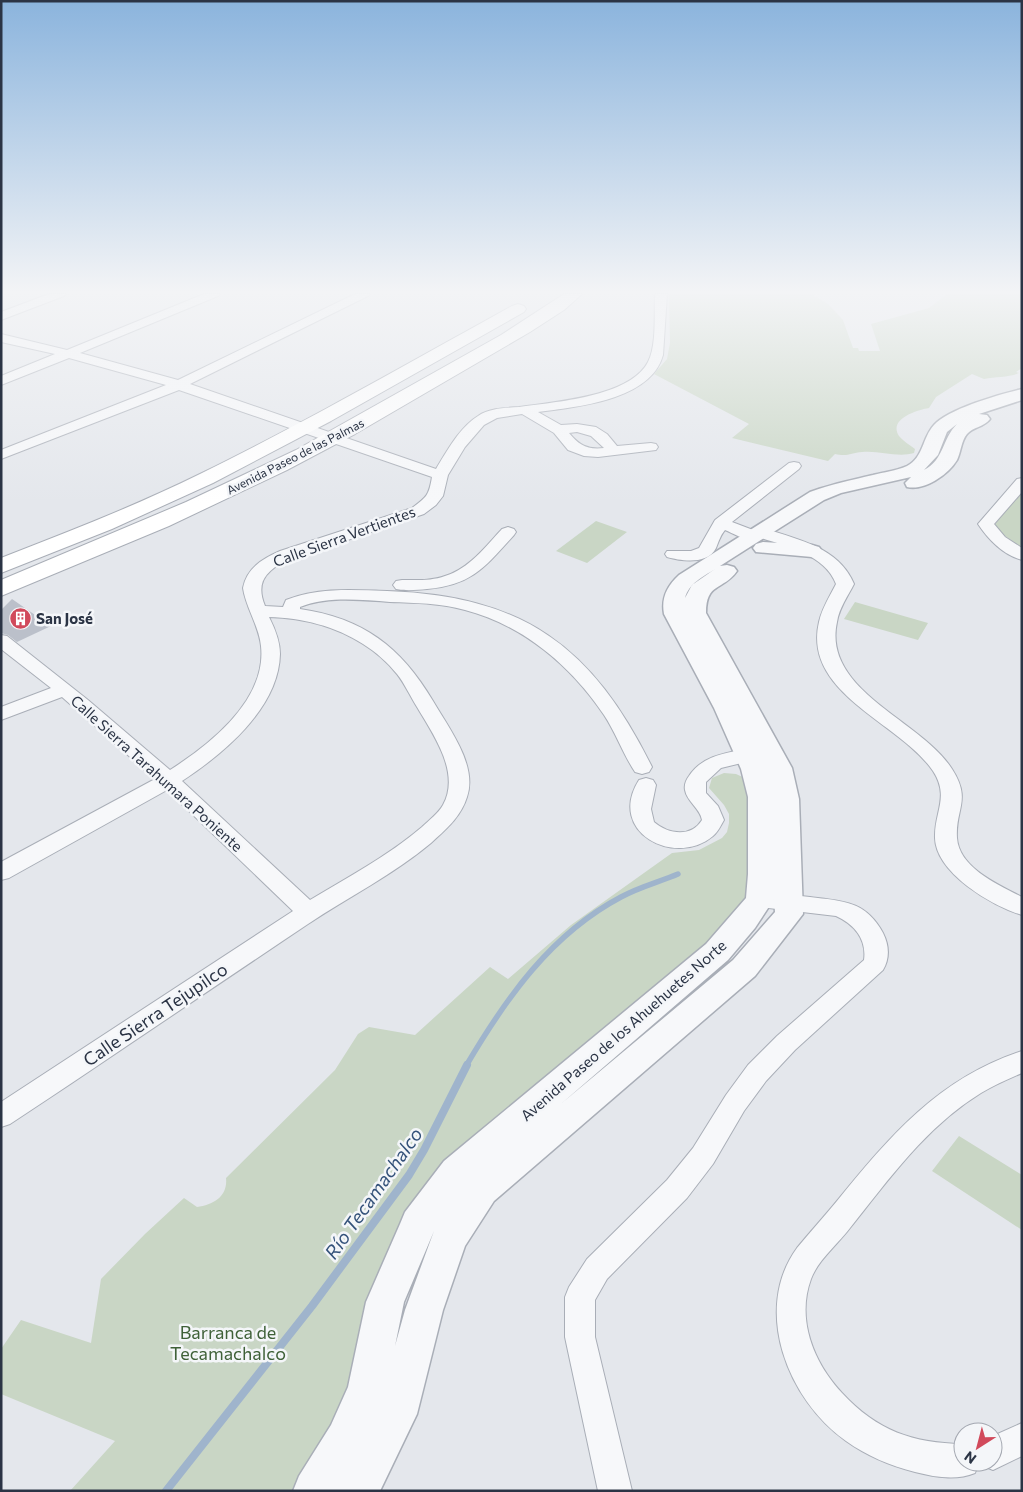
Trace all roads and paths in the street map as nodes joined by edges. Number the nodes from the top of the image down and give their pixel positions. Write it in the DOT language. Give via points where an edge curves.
graph roads {
  1 [pos="45,364"];
  2 [pos="104,364"];
  3 [pos="222,364"];
  4 [pos="420,364"];
  5 [pos="461,364"];
  6 [pos="654,364"];
  7 [pos="1,381"];
  8 [pos="178,385"];
  9 [pos="1020,399"];
  10 [pos="524,410"];
  11 [pos="303,429"];
  12 [pos="559,430"];
  13 [pos="332,439"];
  14 [pos="651,447"];
  15 [pos="613,452"];
  16 [pos="1,456"];
  17 [pos="794,466"];
  18 [pos="439,476"];
  19 [pos="1022,482"];
  20 [pos="721,523"];
  21 [pos="508,532"];
  22 [pos="770,536"];
  23 [pos="812,551"];
  24 [pos="673,554"];
  25 [pos="1022,555"];
  26 [pos="1,566"];
  27 [pos="1,589"];
  28 [pos="291,609"];
  29 [pos="259,611"];
  30 [pos="1,640"];
  31 [pos="715,673"];
  32 [pos="64,690"];
  33 [pos="1,714"];
  34 [pos="747,756"];
  35 [pos="170,780"];
  36 [pos="1,872"];
  37 [pos="760,900"];
  38 [pos="790,904"];
  39 [pos="1022,907"];
  40 [pos="309,912"];
  41 [pos="1022,1061"];
  42 [pos="1,1116"];
  43 [pos="385,1302"];
  44 [pos="424,1310"];
  45 [pos="1022,1440"];
  46 [pos="1003,1449"];
  47 [pos="953,1460"];
  48 [pos="314,1491"];
  49 [pos="358,1491"];
  50 [pos="615,1491"];
  1 -- 7 [label="street"];
  2 -- 8 [label="street"];
  3 -- 8 [label="street"];
  4 -- 11 [label="main road, Avenida Paseo de las Palmas"];
  5 -- 13 [label="main road, Avenida Paseo de las Palmas"];
  6 -- 10 [label="street, Calle Sierra Vertientes" via="632,385 599,398"];
  8 -- 11 [label="street"];
  8 -- 16 [label="street"];
  9 -- 22 [label="street, Avenida Paseo de los Ahuehuetes Norte" via="964,427 957,434 944,465 932,475 839,500"];
  10 -- 12 [label="street"];
  10 -- 18 [label="street, Calle Sierra Vertientes" via="494,414 478,422"];
  11 -- 13 [label="street"];
  11 -- 26 [label="main road, Avenida Paseo de las Palmas" via="169,496"];
  12 -- 15 [label="street" via="572,447 584,452"];
  12 -- 15 [label="street" via="582,427 592,430 603,436"];
  13 -- 18 [label="street"];
  13 -- 27 [label="main road, Avenida Paseo de las Palmas" via="187,510"];
  14 -- 15 [label="street"];
  17 -- 20 [label="street"];
  18 -- 29 [label="street, Calle Sierra Vertientes" via="438,492 418,511 293,552 260,569 252,584 252,596"];
  19 -- 25 [label="street" via="986,524 999,540"];
  20 -- 22 [label="street"];
  20 -- 24 [label="street" via="703,552 692,556"];
  21 -- 28 [label="street" via="467,574 455,580 431,585 304,585 288,591"];
  22 -- 23 [label="street"];
  22 -- 23 [label="street" via="795,535"];
  22 -- 31 [label="street, Avenida Paseo de los Ahuehuetes Norte" via="704,586 695,599 697,618"];
  23 -- 39 [label="street" via="830,561 844,578 825,633 835,668 862,701 920,745 942,770 952,794 946,841 954,859 977,881"];
  28 -- 29 [label="street, Calle Sierra Tejupilco"];
  28 -- 34 [label="street" via="305,598 323,595 408,597 472,606 534,632 591,684 620,723 644,776 640,812 643,823 669,839 695,838 708,830 713,820 710,808 695,791 699,777 715,762"];
  28 -- 40 [label="street, Calle Sierra Tejupilco" via="351,630 370,640 400,664 455,760 459,776 458,792 451,809 439,824"];
  29 -- 35 [label="street, Calle Sierra Vertientes" via="270,640 271,656 257,698 217,744"];
  30 -- 32 [label="street, Calle Sierra Tarahumara Poniente"];
  31 -- 34 [label="street, Avenida Paseo de los Ahuehuetes Norte"];
  31 -- 38 [label="street, Avenida Paseo de los Ahuehuetes Norte" via="750,713 781,775 786,799"];
  32 -- 33 [label="street"];
  32 -- 35 [label="street, Calle Sierra Tarahumara Poniente"];
  34 -- 37 [label="street, Avenida Paseo de los Ahuehuetes Norte" via="761,797"];
  35 -- 36 [label="street, Calle Sierra Vertientes"];
  35 -- 40 [label="street, Calle Sierra Tarahumara Poniente"];
  37 -- 38 [label="street"];
  37 -- 43 [label="street, Avenida Paseo de los Ahuehuetes Norte" via="717,952 456,1172 418,1224"];
  38 -- 44 [label="street, Avenida Paseo de los Ahuehuetes Norte" via="789,914 744,968 482,1190 449,1238"];
  38 -- 50 [label="street" via="841,908 852,914 874,938 875,964 757,1073 677,1189 597,1269 580,1297 580,1337"];
  40 -- 42 [label="street, Calle Sierra Tejupilco"];
  41 -- 47 [label="street" via="965,1089 910,1134 802,1265 792,1297 793,1335 799,1354 812,1380 835,1410 895,1451 926,1459"];
  43 -- 44 [label="street"];
  43 -- 48 [label="street, Avenida Paseo de los Ahuehuetes Norte" via="367,1389 345,1439"];
  44 -- 49 [label="street, Avenida Paseo de los Ahuehuetes Norte" via="397,1414"];
  45 -- 46 [label="street"];
}
